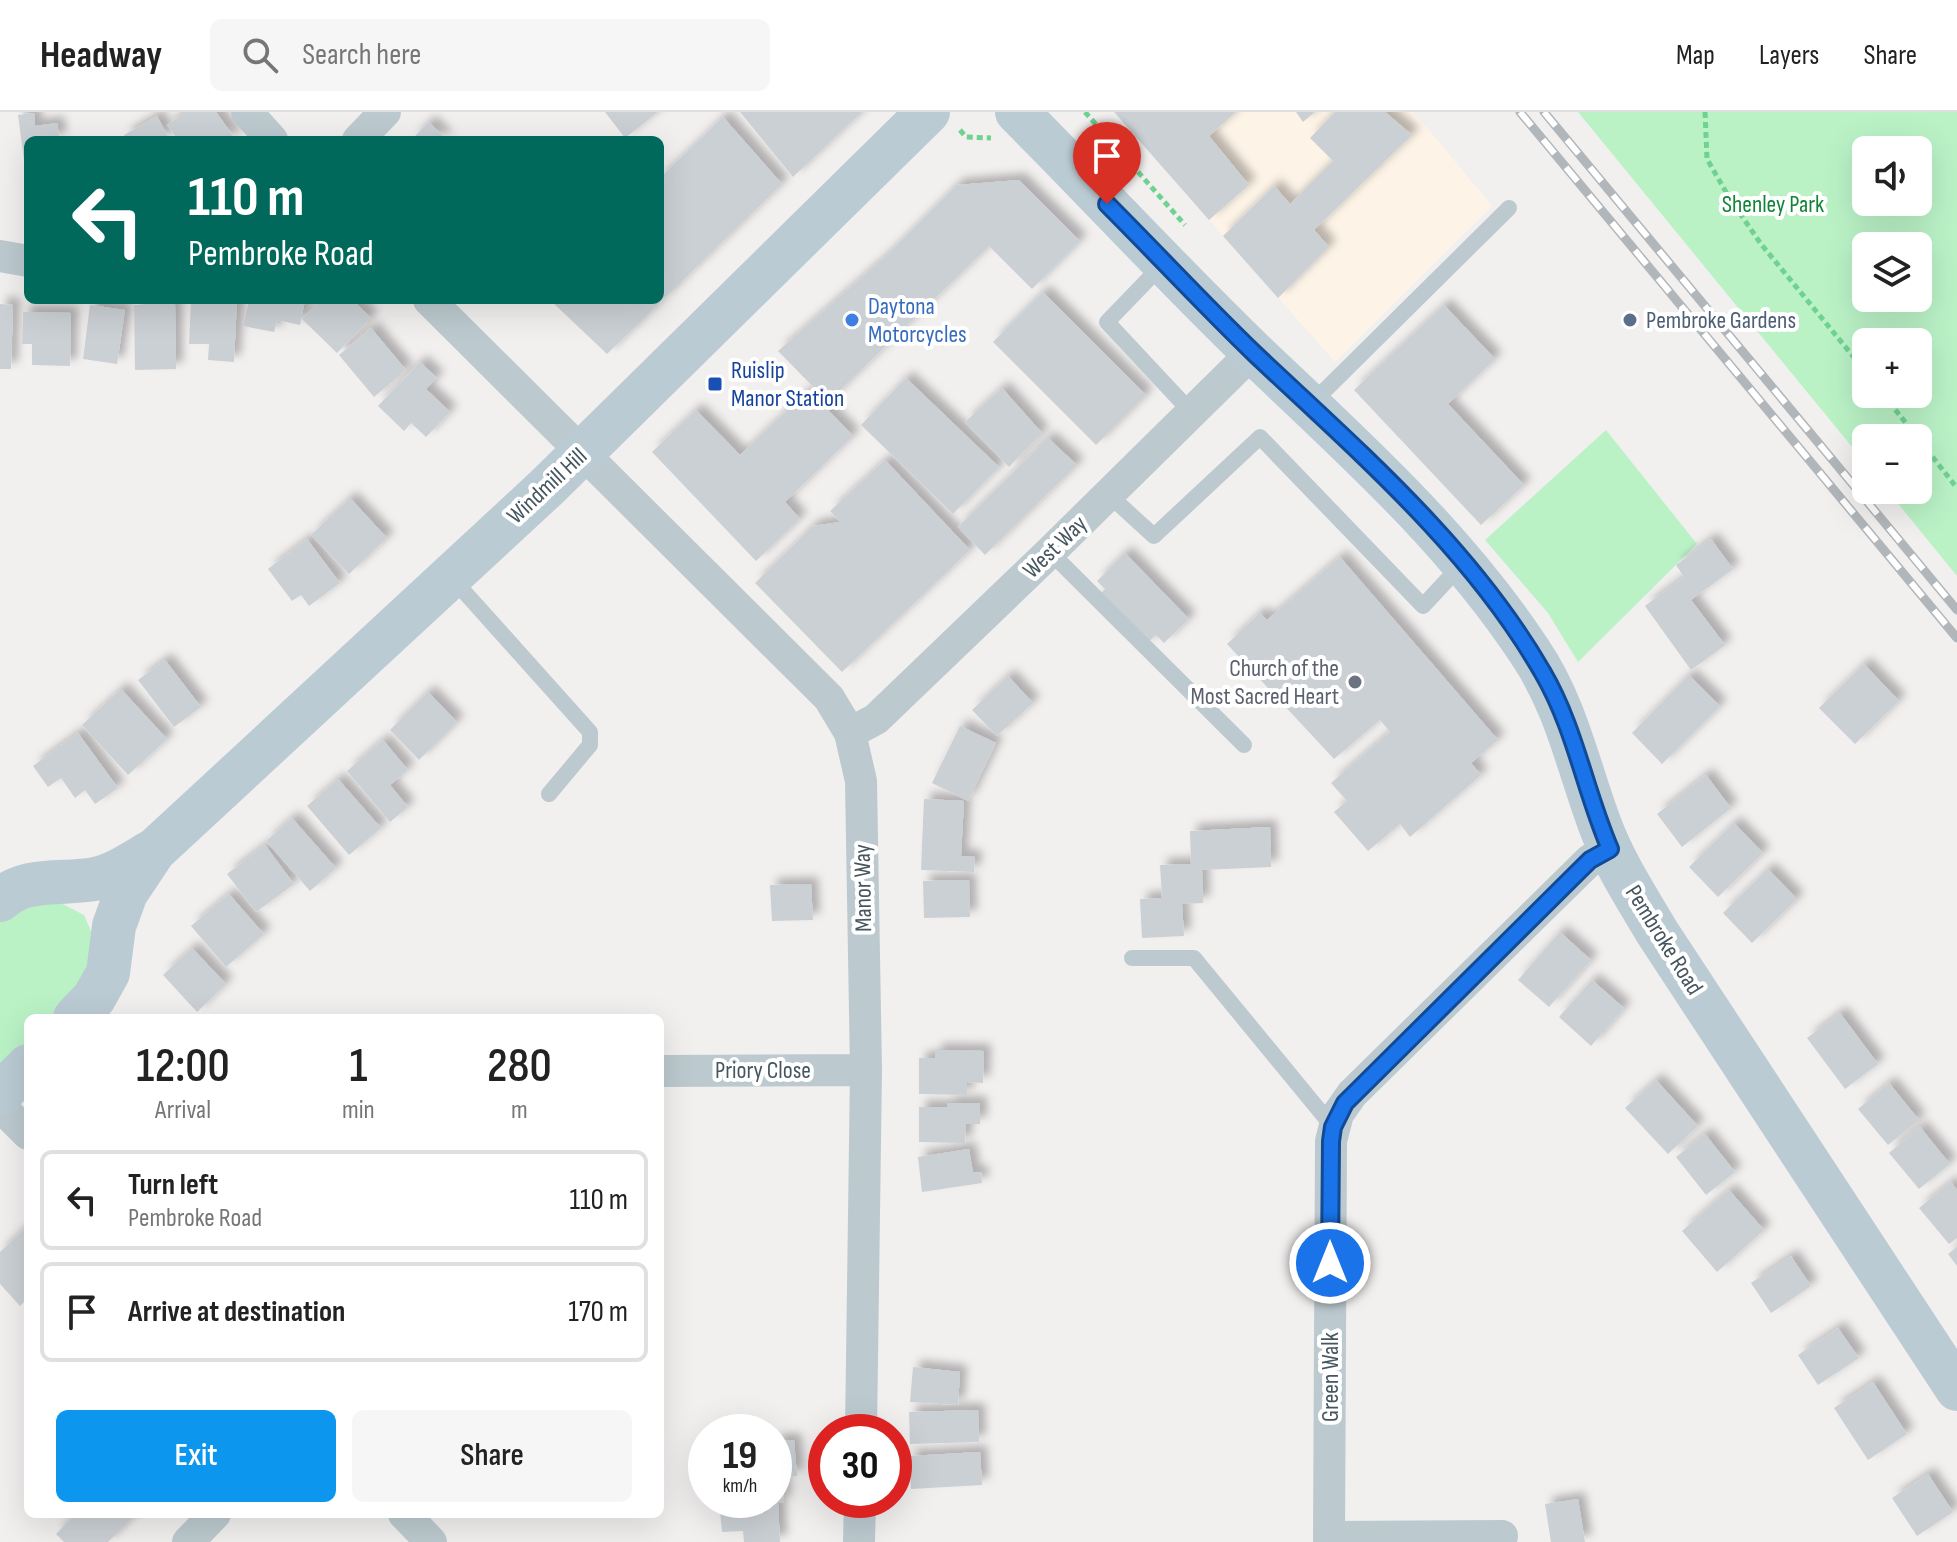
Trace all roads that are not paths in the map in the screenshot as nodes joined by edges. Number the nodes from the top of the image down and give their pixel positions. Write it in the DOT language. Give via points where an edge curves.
graph roads {
  1 [pos="247,112"];
  2 [pos="385,112"];
  3 [pos="928,112"];
  4 [pos="1017,112"];
  5 [pos="268,136"];
  6 [pos="362,136"];
  7 [pos="1509,208"];
  8 [pos="0,256"];
  9 [pos="24,260"];
  10 [pos="1165,263"];
  11 [pos="433,304"];
  12 [pos="1253,352"];
  13 [pos="1310,405"];
  14 [pos="1192,413"];
  15 [pos="583,453"];
  16 [pos="1109,495"];
  17 [pos="1050,552"];
  18 [pos="1464,562"];
  19 [pos="450,576"];
  20 [pos="850,733"];
  21 [pos="1244,745"];
  22 [pos="549,794"];
  23 [pos="156,849"];
  24 [pos="1610,849"];
  25 [pos="0,900"];
  26 [pos="1132,958"];
  27 [pos="79,1014"];
  28 [pos="24,1070"];
  29 [pos="866,1070"];
  30 [pos="664,1071"];
  31 [pos="0,1094"];
  32 [pos="0,1106"];
  33 [pos="1333,1127"];
  34 [pos="24,1130"];
  35 [pos="1957,1389"];
  36 [pos="861,1414"];
  37 [pos="211,1518"];
  38 [pos="408,1518"];
  39 [pos="860,1518"];
  40 [pos="1502,1536"];
  41 [pos="1329,1540"];
  42 [pos="188,1542"];
  43 [pos="431,1542"];
  44 [pos="859,1542"];
  1 -- 5 [label="street"];
  2 -- 6 [label="street"];
  3 -- 15 [label="street, Windmill Hill"];
  4 -- 10 [label="street, Pembroke Road"];
  7 -- 13 [label="lane"];
  8 -- 9 [label="street"];
  10 -- 12 [label="street, Pembroke Road"];
  10 -- 14 [label="lane" via="1107,322"];
  11 -- 15 [label="street, Manor Way"];
  12 -- 13 [label="street, Pembroke Road"];
  12 -- 14 [label="street, West Way"];
  13 -- 18 [label="street, Pembroke Road"];
  14 -- 16 [label="street, West Way"];
  15 -- 19 [label="street, Windmill Hill"];
  15 -- 20 [label="street, Manor Way" via="829,698"];
  16 -- 17 [label="street, West Way"];
  16 -- 18 [label="lane" via="1154,536 1260,437 1423,606"];
  17 -- 20 [label="street, West Way" via="876,719"];
  17 -- 21 [label="lane"];
  18 -- 24 [label="street, Pembroke Road" via="1545,676"];
  19 -- 22 [label="lane" via="590,732 590,745"];
  19 -- 23 [label="street, Windmill Hill"];
  20 -- 29 [label="street, Manor Way" via="861,781"];
  23 -- 25 [label="street, Windmill Hill" via="117,873 35,883"];
  23 -- 27 [label="street, Windmill Hill" via="126,893 114,926 108,973"];
  24 -- 33 [label="street" via="1590,860 1352,1094"];
  24 -- 35 [label="street, Pembroke Road" via="1657,932"];
  26 -- 33 [label="lane" via="1194,958"];
  28 -- 31 [label="street"];
  29 -- 30 [label="street, Priory Close"];
  29 -- 36 [label="street, Manor Way"];
  32 -- 34 [label="street"];
  33 -- 41 [label="street, Green Walk"];
  37 -- 42 [label="street"];
  38 -- 43 [label="street"];
  39 -- 44 [label="street"];
  40 -- 41 [label="street"];
}
